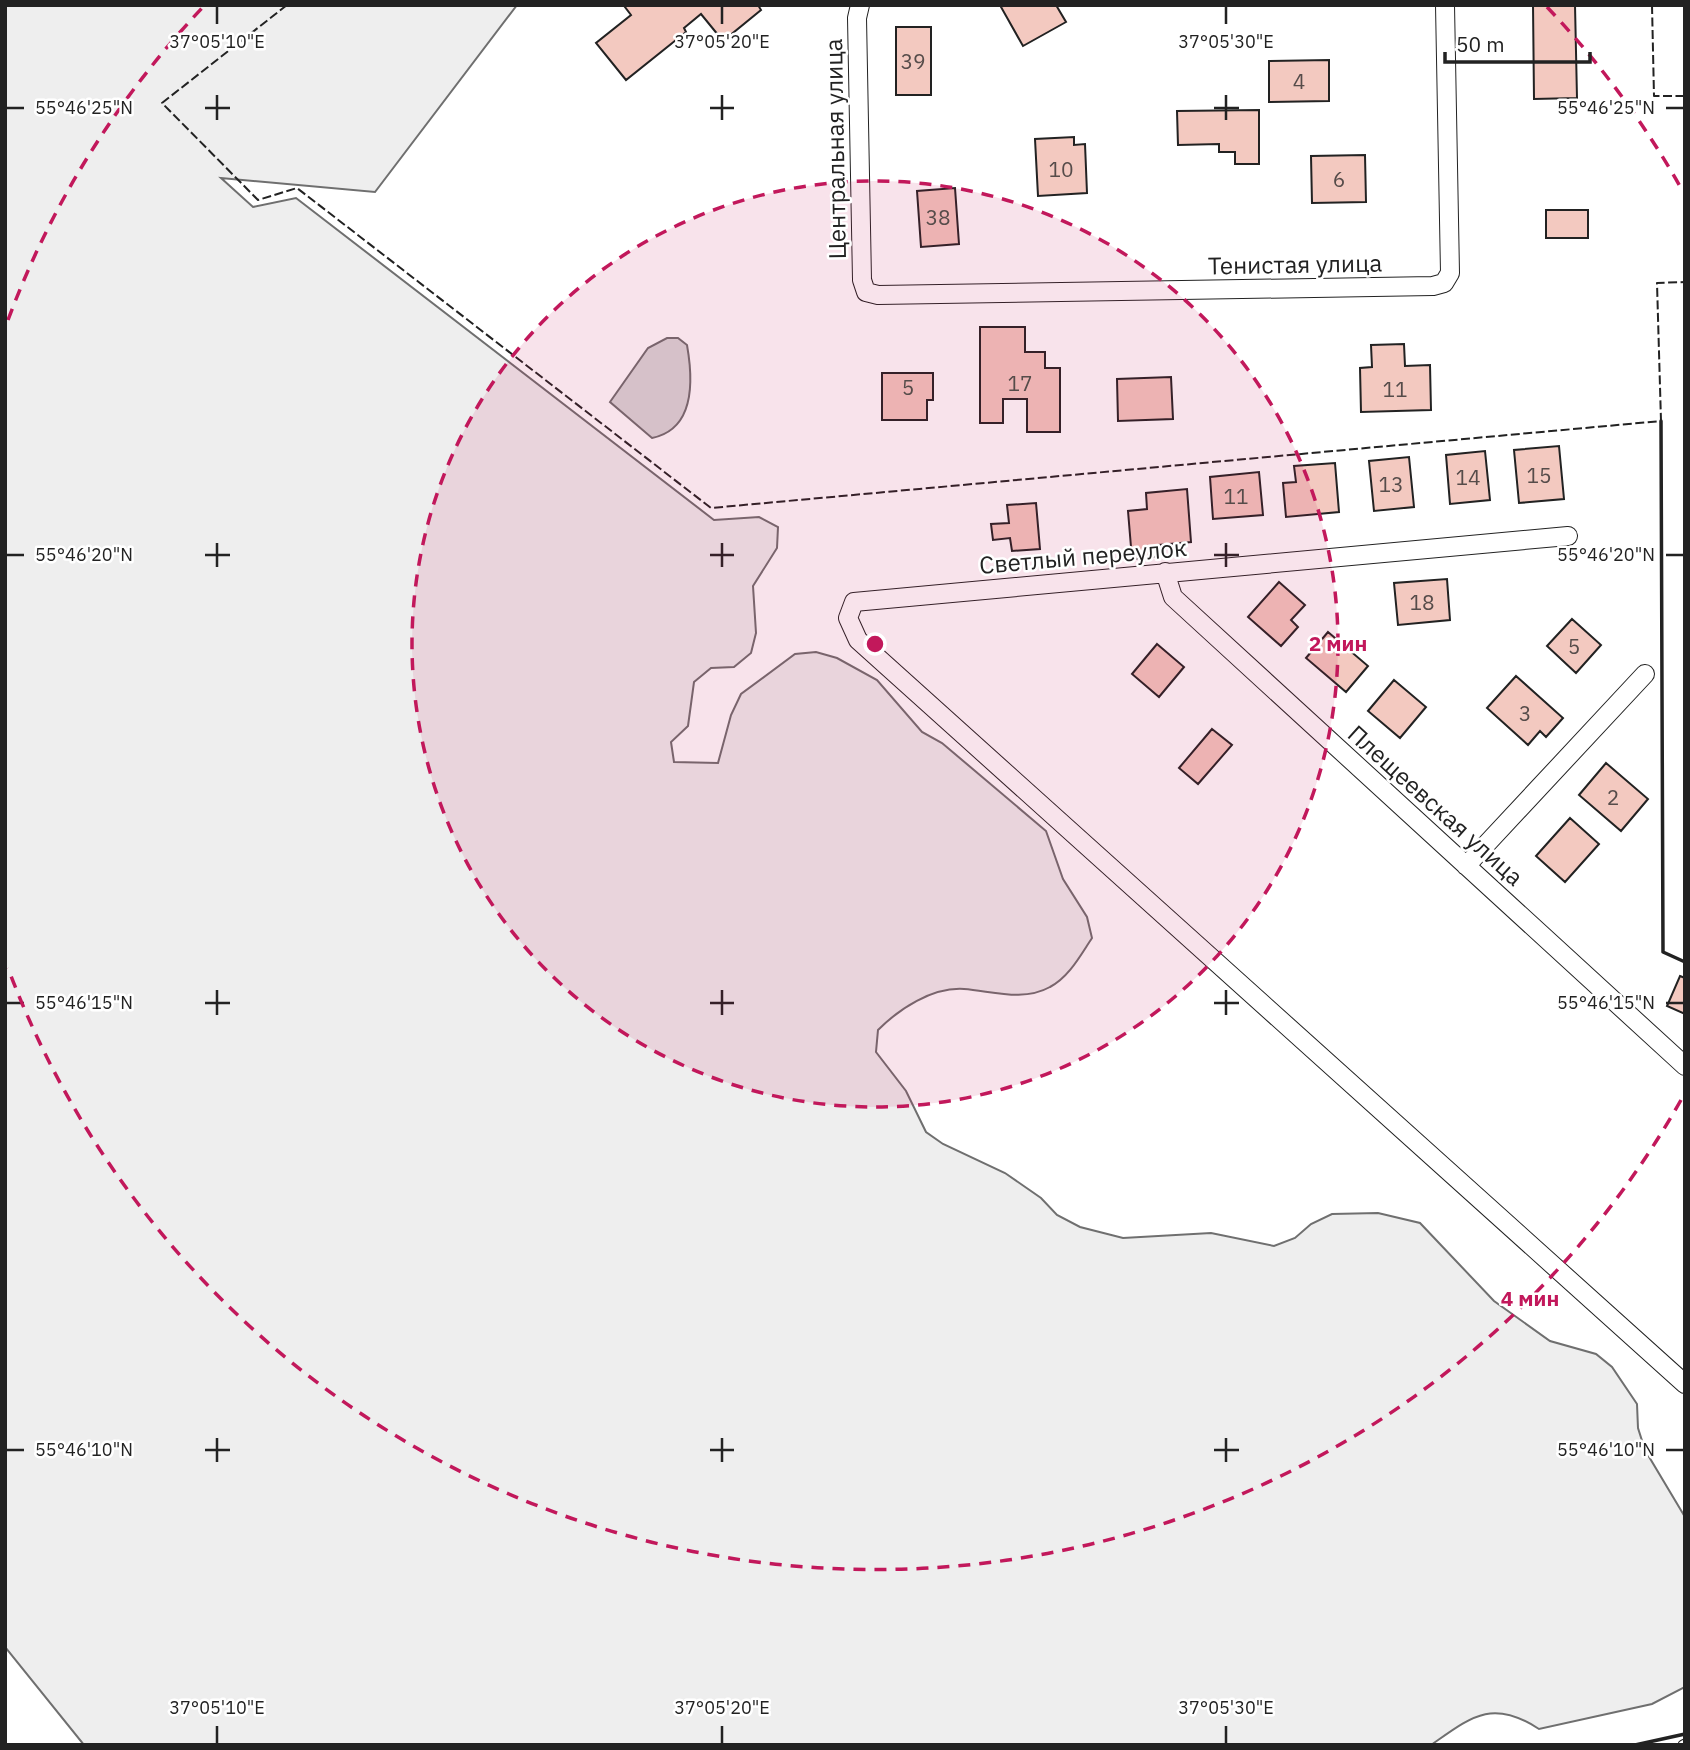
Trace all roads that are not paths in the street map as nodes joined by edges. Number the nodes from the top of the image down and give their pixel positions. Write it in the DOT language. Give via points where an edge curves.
graph roads {
  1 [pos="860,5"];
  2 [pos="1445,5"];
  3 [pos="866,292"];
  4 [pos="1567,536"];
  5 [pos="1165,572"];
  6 [pos="1645,674"];
  7 [pos="1466,866"];
  8 [pos="1685,1066"];
  9 [pos="1685,1384"];
  1 -- 3 [label="street, Центральная улица" via="862,280"];
  2 -- 3 [label="street, Тенистая улица" via="1450,272 1444,283 1419,287"];
  4 -- 5 [label="street, Светлый переулок"];
  5 -- 7 [label="street, Плещеевская улица" via="1173,597"];
  5 -- 9 [label="street, Светлый переулок" via="854,602 848,618 858,640"];
  6 -- 7 [label="street"];
  7 -- 8 [label="street, Плещеевская улица"];
}
